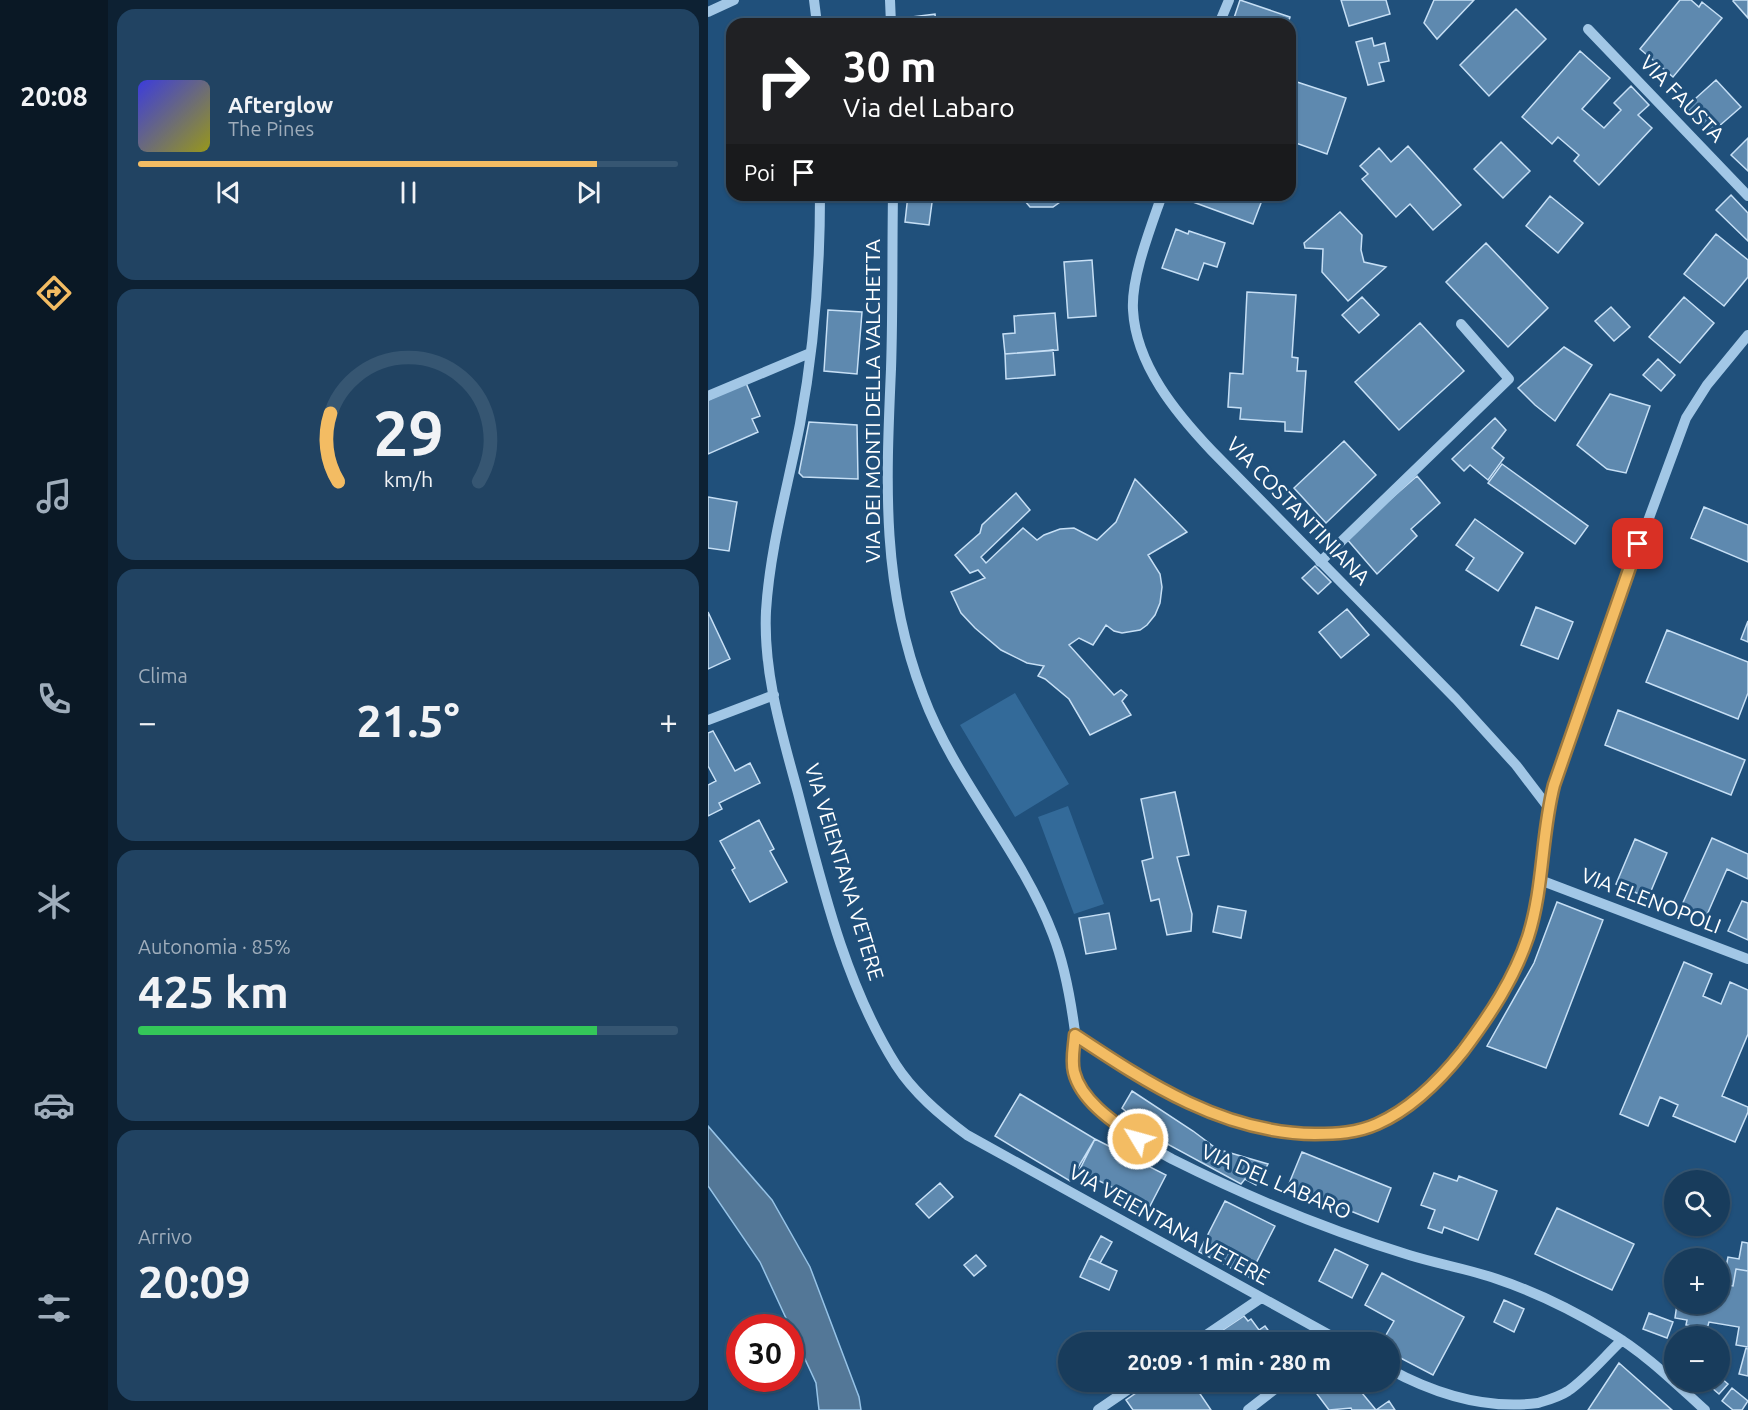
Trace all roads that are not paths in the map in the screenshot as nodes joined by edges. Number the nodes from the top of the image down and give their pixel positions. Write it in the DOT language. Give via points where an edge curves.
graph roads {
  1 [pos="734,0"];
  2 [pos="814,0"];
  3 [pos="890,0"];
  4 [pos="1229,0"];
  5 [pos="708,12"];
  6 [pos="816,18"];
  7 [pos="891,18"];
  8 [pos="1222,18"];
  9 [pos="1588,29"];
  10 [pos="1748,196"];
  11 [pos="820,201"];
  12 [pos="892,201"];
  13 [pos="1160,201"];
  14 [pos="1461,324"];
  15 [pos="1748,335"];
  16 [pos="810,353"];
  17 [pos="708,396"];
  18 [pos="1320,562"];
  19 [pos="774,695"];
  20 [pos="708,720"];
  21 [pos="1548,807"];
  22 [pos="1540,880"];
  23 [pos="1748,959"];
  24 [pos="1075,1035"];
  25 [pos="1261,1298"];
  26 [pos="1211,1332"];
  27 [pos="1320,1332"];
  28 [pos="1622,1340"];
  29 [pos="1400,1375"];
  30 [pos="1124,1392"];
  31 [pos="1271,1392"];
  32 [pos="1472,1408"];
  33 [pos="1098,1410"];
  34 [pos="1248,1410"];
  35 [pos="1705,1410"];
  1 -- 5 [label="street"];
  2 -- 6 [label="street"];
  3 -- 7 [label="street"];
  4 -- 8 [label="street"];
  9 -- 10 [label="street, VIA FAUSTA"];
  11 -- 16 [label="street, VIA VEIENTANA VETERE"];
  12 -- 24 [label="street, VIA DEI MONTI DELLA VALCHETTA" via="888,482 890,561 898,613 937,728 1016,862 1053,935"];
  13 -- 18 [label="street, VIA COSTANTINIANA" via="1138,272 1132,308 1151,371 1194,432"];
  14 -- 18 [label="street" via="1509,379"];
  15 -- 21 [label="street, VIA DEL LABARO" via="1686,418 1601,648"];
  16 -- 17 [label="street"];
  16 -- 19 [label="street, VIA VEIENTANA VETERE" via="768,594 767,653"];
  18 -- 21 [label="street, VIA COSTANTINIANA" via="1472,716"];
  19 -- 20 [label="street"];
  19 -- 25 [label="street, VIA VEIENTANA VETERE" via="840,941 876,1029 905,1078 933,1108 973,1138"];
  21 -- 22 [label="street, VIA DEL LABARO"];
  22 -- 23 [label="street, VIA ELENOPOLI"];
  22 -- 24 [label="street, VIA DEL LABARO" via="1523,950 1495,1006 1436,1081 1402,1110 1368,1128 1342,1134 1292,1133 1222,1118 1159,1089"];
  24 -- 28 [label="street, VIA DEL LABARO" via="1073,1070 1083,1091 1120,1126 1169,1157 1303,1218 1521,1288"];
  25 -- 26 [label="street"];
  25 -- 27 [label="street, VIA VEIENTANA VETERE"];
  28 -- 32 [label="street" via="1557,1397 1519,1408"];
  28 -- 35 [label="street, VIA DEL LABARO"];
  29 -- 32 [label="street"];
  30 -- 33 [label="street"];
  31 -- 34 [label="street"];
}
